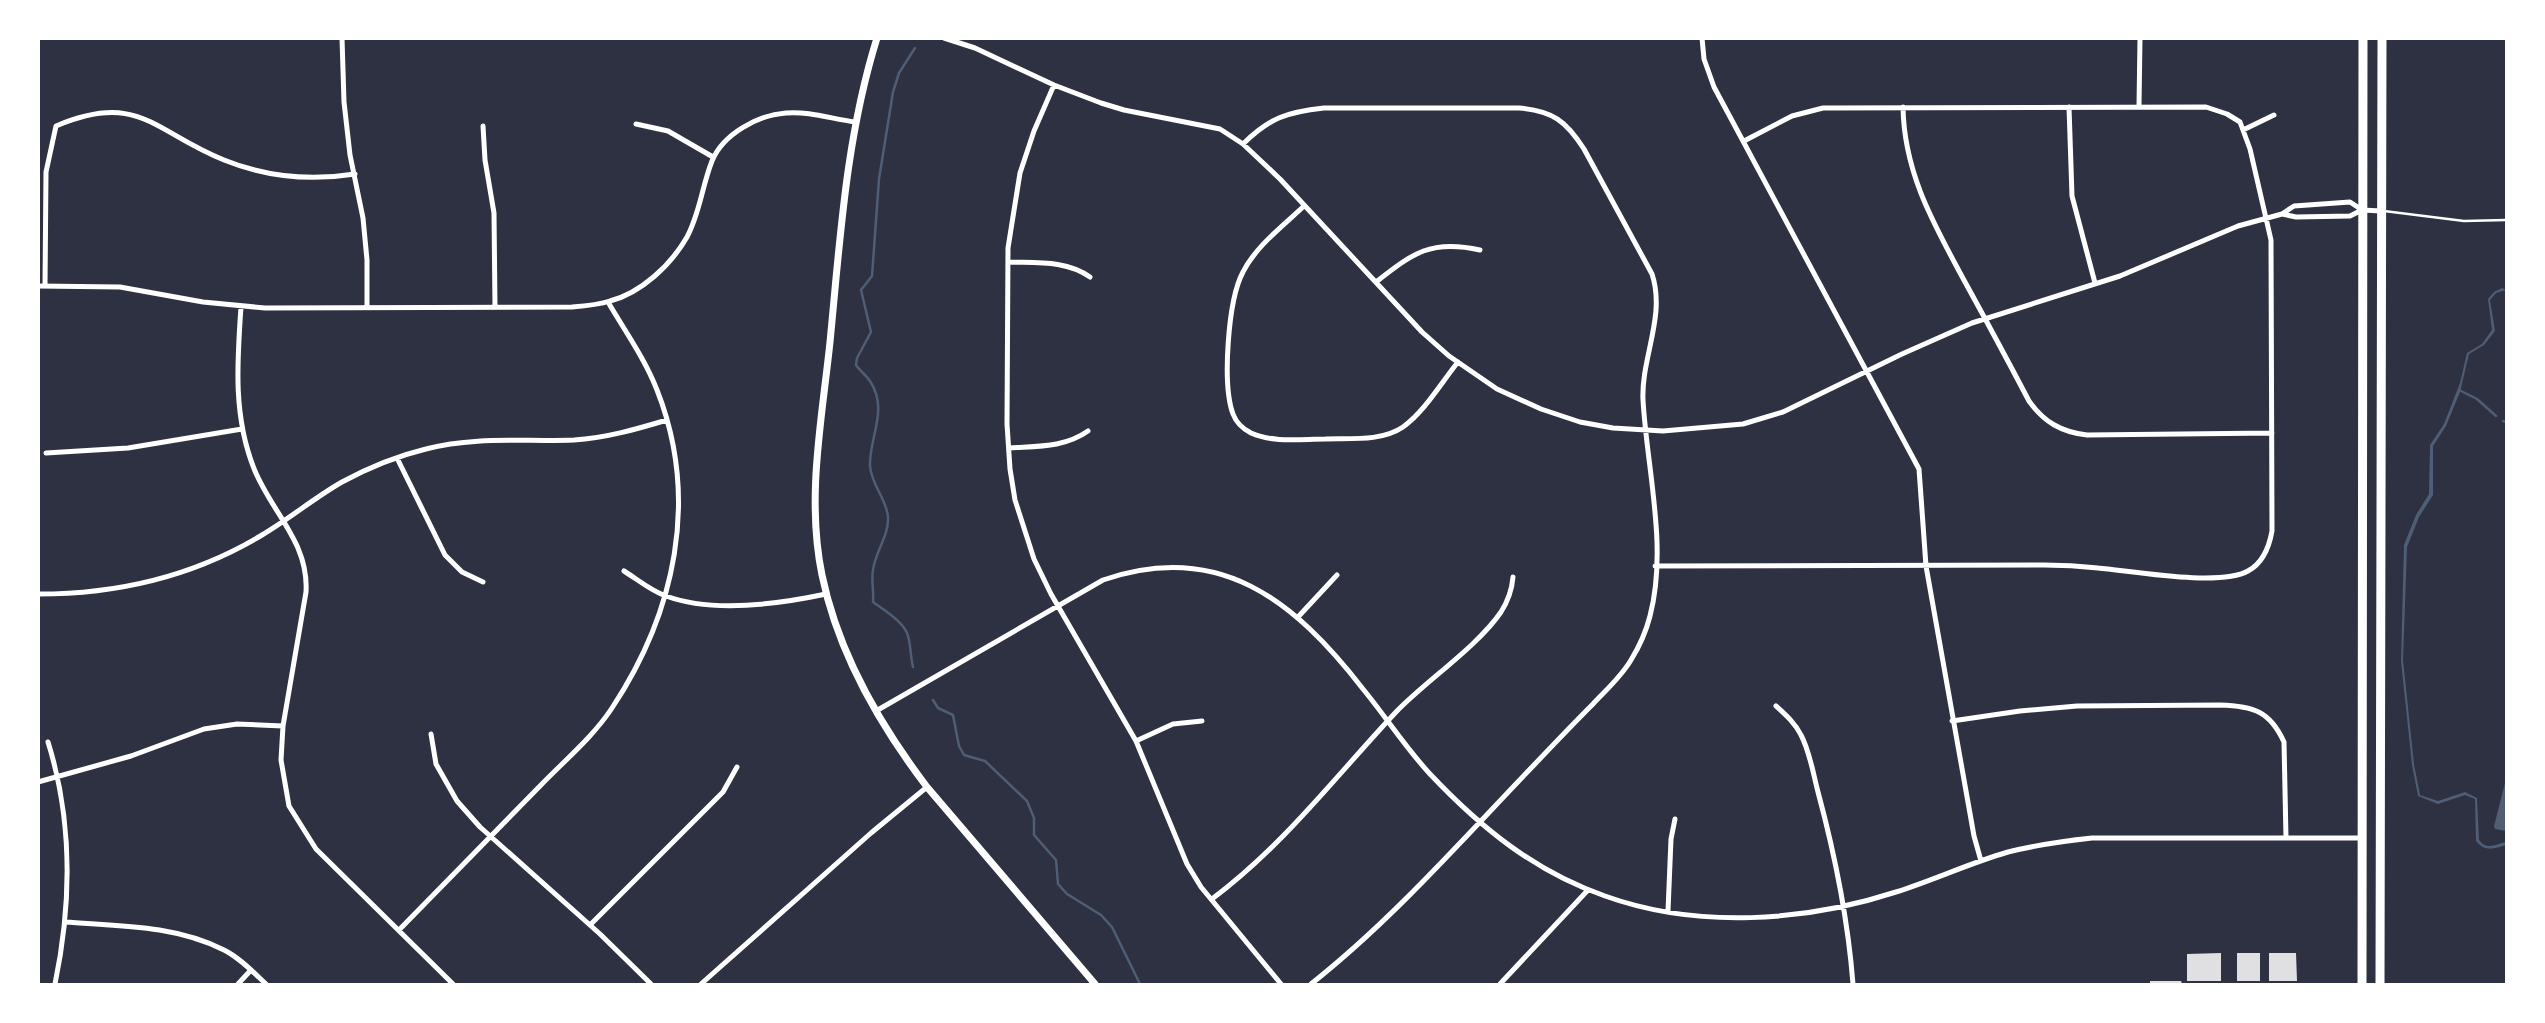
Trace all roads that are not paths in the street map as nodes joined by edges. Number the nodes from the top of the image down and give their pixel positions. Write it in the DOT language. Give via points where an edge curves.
graph roads {
  1 [pos="342,38"];
  2 [pos="877,38"];
  3 [pos="944,38"];
  4 [pos="1702,38"];
  5 [pos="2140,38"];
  6 [pos="2363,38"];
  7 [pos="2382,38"];
  8 [pos="1054,85"];
  9 [pos="2139,106"];
  10 [pos="1903,107"];
  11 [pos="2069,107"];
  12 [pos="2274,115"];
  13 [pos="855,122"];
  14 [pos="636,124"];
  15 [pos="483,126"];
  16 [pos="2243,130"];
  17 [pos="1744,141"];
  18 [pos="1242,144"];
  19 [pos="713,157"];
  20 [pos="355,174"];
  21 [pos="1304,205"];
  22 [pos="2362,210"];
  23 [pos="2381,211"];
  24 [pos="2282,214"];
  25 [pos="2267,217"];
  26 [pos="2507,220"];
  27 [pos="1480,250"];
  28 [pos="1008,262"];
  29 [pos="1090,278"];
  30 [pos="1376,282"];
  31 [pos="2095,283"];
  32 [pos="42,286"];
  33 [pos="608,302"];
  34 [pos="241,307"];
  35 [pos="367,307"];
  36 [pos="495,307"];
  37 [pos="1985,319"];
  38 [pos="1458,362"];
  39 [pos="1867,370"];
  40 [pos="667,420"];
  41 [pos="242,429"];
  42 [pos="1646,430"];
  43 [pos="1088,431"];
  44 [pos="2272,433"];
  45 [pos="1009,448"];
  46 [pos="47,453"];
  47 [pos="397,458"];
  48 [pos="282,522"];
  49 [pos="1655,566"];
  50 [pos="1926,566"];
  51 [pos="624,571"];
  52 [pos="1337,575"];
  53 [pos="1513,577"];
  54 [pos="483,582"];
  55 [pos="38,594"];
  56 [pos="826,594"];
  57 [pos="665,596"];
  58 [pos="1058,606"];
  59 [pos="1298,617"];
  60 [pos="1776,706"];
  61 [pos="876,711"];
  62 [pos="1202,721"];
  63 [pos="1952,721"];
  64 [pos="1388,722"];
  65 [pos="283,726"];
  66 [pos="432,734"];
  67 [pos="1136,741"];
  68 [pos="48,742"];
  69 [pos="737,767"];
  70 [pos="59,778"];
  71 [pos="38,782"];
  72 [pos="927,787"];
  73 [pos="1675,819"];
  74 [pos="1479,822"];
  75 [pos="491,837"];
  76 [pos="2286,838"];
  77 [pos="2362,838"];
  78 [pos="1981,861"];
  79 [pos="1588,890"];
  80 [pos="1212,899"];
  81 [pos="1843,906"];
  82 [pos="1668,911"];
  83 [pos="65,922"];
  84 [pos="590,925"];
  85 [pos="398,930"];
  86 [pos="251,970"];
  87 [pos="1502,982"];
  88 [pos="55,985"];
  89 [pos="238,985"];
  90 [pos="266,985"];
  91 [pos="453,985"];
  92 [pos="651,985"];
  93 [pos="701,985"];
  94 [pos="1096,985"];
  95 [pos="1281,985"];
  96 [pos="1311,985"];
  97 [pos="1511,985"];
  98 [pos="1853,985"];
  99 [pos="2362,985"];
  100 [pos="2380,985"];
  1 -- 20 [label="street" via="344,102"];
  2 -- 13 [label="street"];
  3 -- 8 [label="street"];
  4 -- 17 [label="street" via="1707,72"];
  5 -- 9 [label="street"];
  6 -- 22 [label="main road"];
  7 -- 23 [label="main road"];
  8 -- 18 [label="street" via="1124,110 1220,129"];
  8 -- 28 [label="street" via="1020,173"];
  9 -- 11 [label="street"];
  9 -- 16 [label="street" via="2217,109 2240,122"];
  10 -- 11 [label="street"];
  10 -- 17 [label="street" via="1813,109"];
  10 -- 37 [label="street" via="1908,156 1920,197"];
  11 -- 31 [label="street" via="2071,196"];
  12 -- 16 [label="street"];
  13 -- 19 [label="street" via="795,112 774,114 741,129"];
  13 -- 56 [label="street" via="816,477 816,543"];
  14 -- 19 [label="street" via="668,131"];
  15 -- 36 [label="street" via="494,212"];
  16 -- 25 [label="street"];
  17 -- 39 [label="street"];
  18 -- 21 [label="street"];
  18 -- 42 [label="street" via="1278,117 1305,110 1519,108 1557,118 1584,149 1654,281 1657,296 1643,392"];
  19 -- 33 [label="street" via="696,216 674,256 645,283"];
  20 -- 32 [label="street" via="313,178 252,170 126,112 77,117 56,126 46,172"];
  20 -- 35 [label="street" via="367,260"];
  21 -- 30 [label="street"];
  21 -- 38 [label="street" via="1258,251 1235,289 1228,382 1238,428 1278,439 1387,434 1415,415"];
  22 -- 23 [label="street"];
  22 -- 24 [label="street" via="2350,216"];
  22 -- 24 [label="street" via="2350,202 2313,203 2294,205"];
  22 -- 77 [label="main road"];
  23 -- 26 [label="lane" via="2465,221"];
  23 -- 100 [label="main road"];
  24 -- 25 [label="street"];
  25 -- 31 [label="street"];
  25 -- 44 [label="street" via="2272,258"];
  27 -- 30 [label="street" via="1432,247 1407,258"];
  28 -- 29 [label="street" via="1069,266"];
  28 -- 45 [label="street"];
  30 -- 38 [label="street"];
  31 -- 37 [label="street"];
  32 -- 34 [label="street" via="120,287"];
  33 -- 36 [label="street"];
  33 -- 40 [label="street" via="645,365"];
  34 -- 35 [label="street"];
  34 -- 41 [label="street" via="237,384"];
  35 -- 36 [label="street"];
  37 -- 39 [label="street"];
  37 -- 44 [label="street" via="2029,401 2039,415 2060,429 2087,435"];
  38 -- 42 [label="street" via="1497,389 1541,409 1580,422"];
  39 -- 42 [label="street" via="1783,412 1743,424"];
  39 -- 50 [label="street" via="1919,469"];
  40 -- 47 [label="street" via="601,437 452,443"];
  40 -- 57 [label="street" via="676,451 680,512"];
  41 -- 46 [label="street" via="128,448"];
  41 -- 48 [label="street" via="255,472"];
  42 -- 49 [label="street"];
  43 -- 45 [label="street" via="1052,446"];
  44 -- 50 [label="street" via="2270,545 2249,571 2235,576 2171,577 2063,565"];
  45 -- 58 [label="street" via="1021,525"];
  47 -- 48 [label="street" via="342,482"];
  47 -- 54 [label="street" via="445,555 462,572"];
  48 -- 55 [label="street" via="234,551 167,578 110,590"];
  48 -- 65 [label="street" via="297,543 307,575"];
  49 -- 50 [label="street"];
  49 -- 74 [label="street" via="1650,618 1631,660"];
  50 -- 63 [label="street"];
  51 -- 57 [label="street"];
  52 -- 59 [label="street"];
  53 -- 64 [label="street" via="1513,587 1490,624"];
  56 -- 57 [label="street" via="756,605"];
  56 -- 61 [label="street" via="855,672"];
  57 -- 75 [label="street" via="639,660 611,710"];
  58 -- 59 [label="street" via="1102,580 1166,566 1220,573 1246,583"];
  58 -- 61 [label="street"];
  58 -- 67 [label="street"];
  59 -- 64 [label="street" via="1361,685"];
  60 -- 81 [label="street" via="1802,736"];
  61 -- 72 [label="street"];
  62 -- 67 [label="street" via="1173,724"];
  63 -- 76 [label="street" via="2077,706 2221,705 2257,710 2278,729 2284,742"];
  63 -- 78 [label="street"];
  64 -- 74 [label="street"];
  64 -- 80 [label="street" via="1289,832"];
  65 -- 70 [label="street" via="237,724 204,729"];
  65 -- 85 [label="street" via="281,760 289,806 316,849"];
  66 -- 75 [label="street" via="436,764 457,801"];
  67 -- 80 [label="street" via="1187,864"];
  68 -- 70 [label="street"];
  69 -- 84 [label="street" via="723,792"];
  70 -- 71 [label="street"];
  70 -- 83 [label="street" via="67,833"];
  72 -- 93 [label="street"];
  72 -- 94 [label="street"];
  73 -- 82 [label="street"];
  74 -- 79 [label="street" via="1522,855"];
  74 -- 96 [label="street" via="1364,939"];
  75 -- 84 [label="street"];
  75 -- 85 [label="street"];
  76 -- 77 [label="street"];
  76 -- 78 [label="street" via="2092,838 2030,847"];
  77 -- 99 [label="main road"];
  78 -- 81 [label="street"];
  79 -- 82 [label="street"];
  79 -- 87 [label="street"];
  80 -- 95 [label="street"];
  81 -- 82 [label="street" via="1743,917"];
  81 -- 98 [label="street"];
  83 -- 86 [label="street" via="163,929 226,951"];
  83 -- 88 [label="street"];
  84 -- 92 [label="street"];
  85 -- 91 [label="street"];
  86 -- 89 [label="street"];
  86 -- 90 [label="street"];
  87 -- 97 [label="street"];
}
